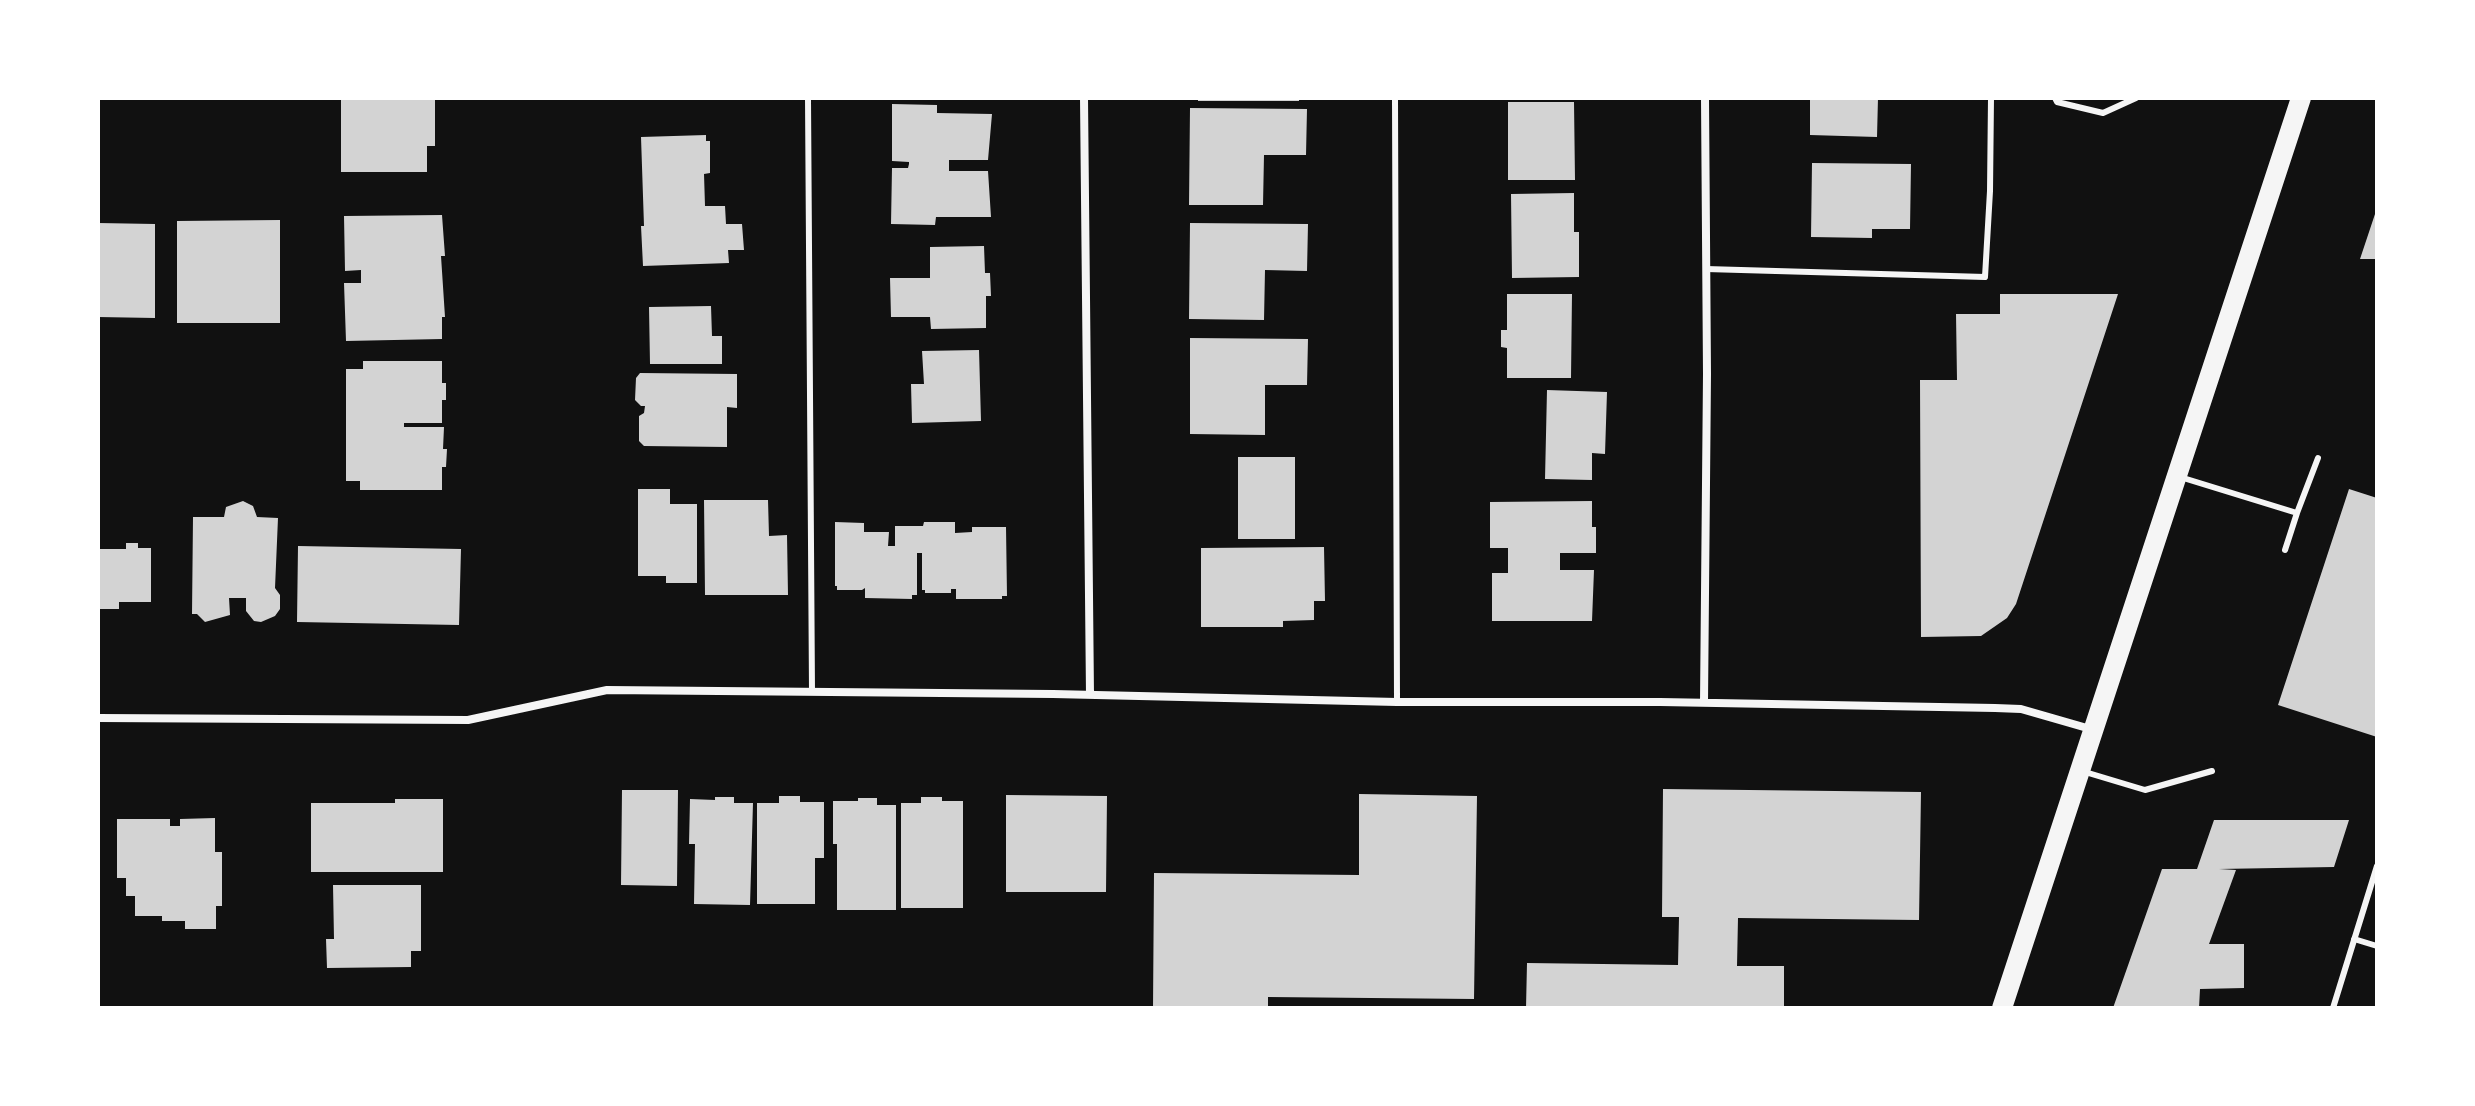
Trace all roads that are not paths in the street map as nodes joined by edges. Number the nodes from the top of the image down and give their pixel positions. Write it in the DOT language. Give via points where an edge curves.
graph roads {
  1 [pos="808,98"];
  2 [pos="1084,98"];
  3 [pos="1395,98"];
  4 [pos="1705,98"];
  5 [pos="1991,98"];
  6 [pos="2055,98"];
  7 [pos="2136,98"];
  8 [pos="2301,98"];
  9 [pos="1706,269"];
  10 [pos="2318,458"];
  11 [pos="2176,476"];
  12 [pos="2297,513"];
  13 [pos="2285,550"];
  14 [pos="812,692"];
  15 [pos="1090,695"];
  16 [pos="1397,702"];
  17 [pos="1704,702"];
  18 [pos="98,718"];
  19 [pos="2094,730"];
  20 [pos="2081,771"];
  21 [pos="2212,771"];
  22 [pos="2377,866"];
  23 [pos="2354,939"];
  24 [pos="2377,946"];
  25 [pos="2002,1008"];
  26 [pos="2333,1008"];
  1 -- 14 [label="lane"];
  2 -- 15 [label="street"];
  3 -- 16 [label="lane"];
  4 -- 9 [label="street"];
  5 -- 9 [label="lane" via="1985,277"];
  6 -- 7 [label="lane" via="2103,113"];
  8 -- 11 [label="main road"];
  9 -- 17 [label="street"];
  10 -- 12 [label="lane"];
  11 -- 12 [label="lane"];
  11 -- 19 [label="main road"];
  12 -- 13 [label="lane"];
  14 -- 15 [label="street"];
  14 -- 18 [label="street" via="607,690 468,720"];
  15 -- 16 [label="street"];
  16 -- 17 [label="street"];
  17 -- 19 [label="street" via="2021,709"];
  19 -- 20 [label="main road"];
  20 -- 21 [label="lane" via="2145,790"];
  20 -- 25 [label="main road"];
  22 -- 23 [label="lane"];
  23 -- 24 [label="lane"];
  23 -- 26 [label="lane"];
}
